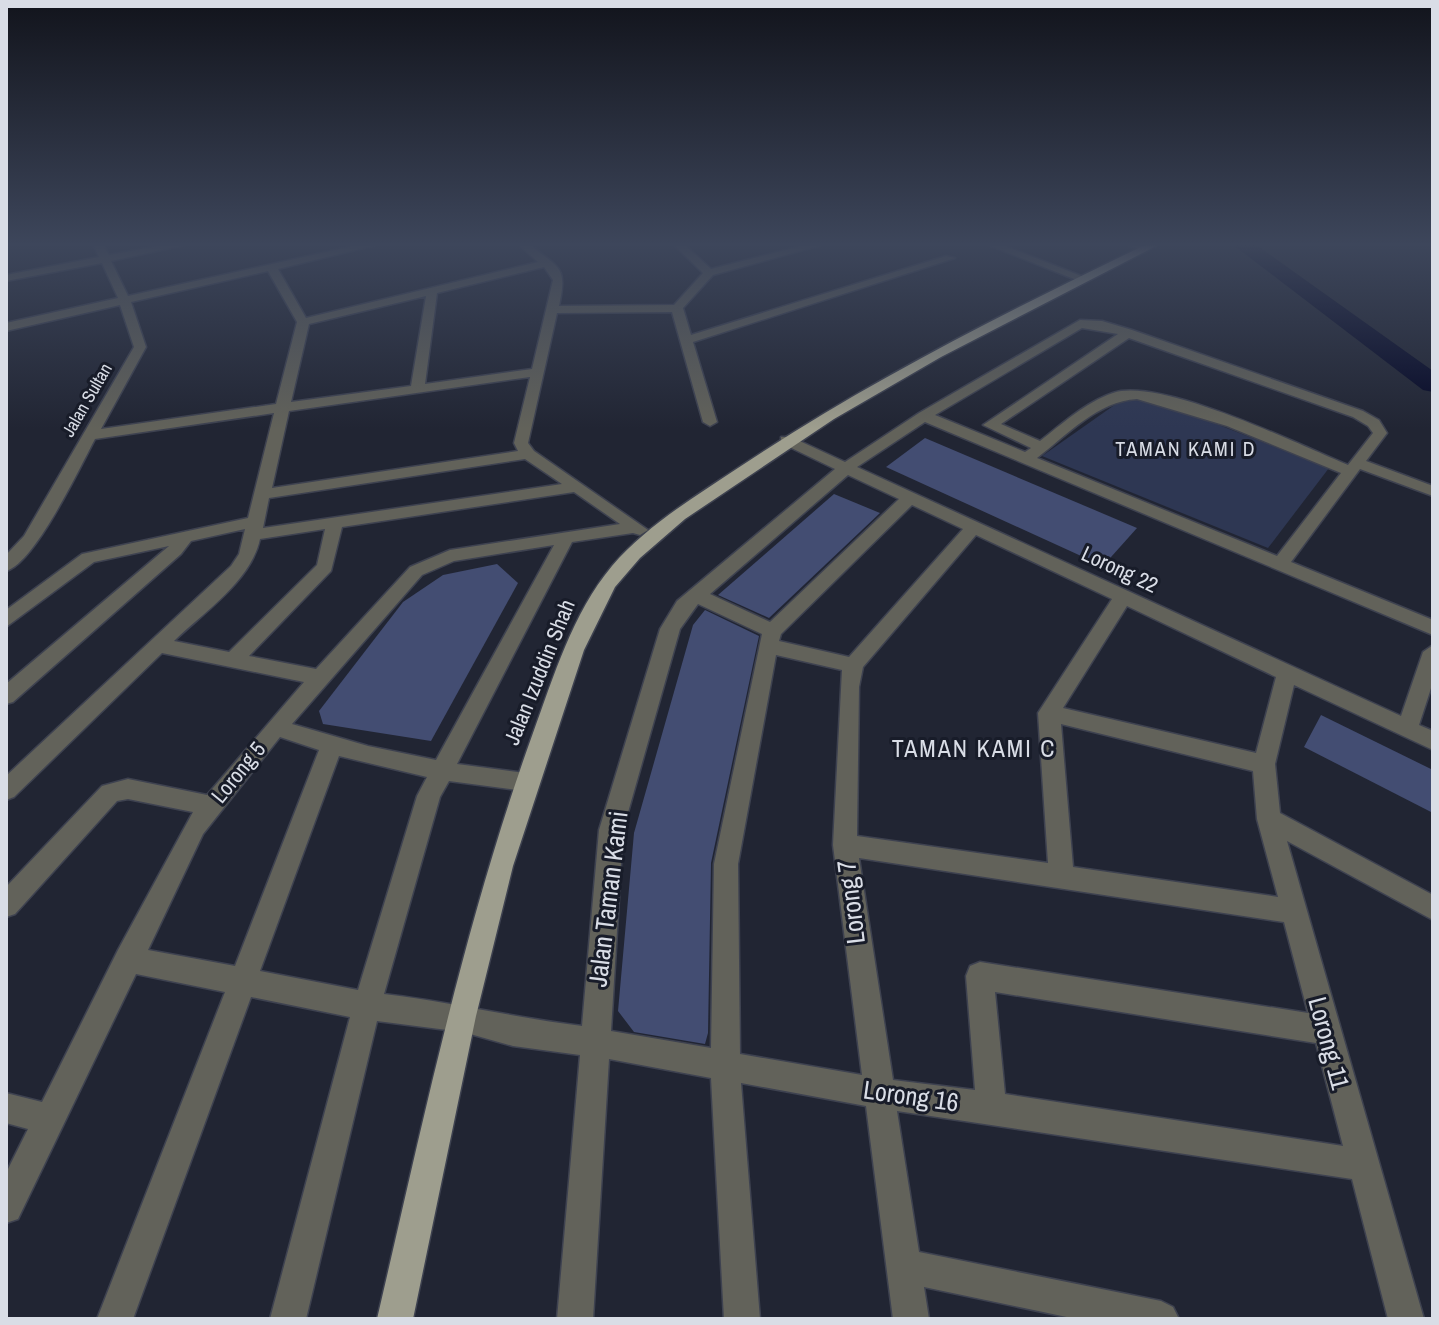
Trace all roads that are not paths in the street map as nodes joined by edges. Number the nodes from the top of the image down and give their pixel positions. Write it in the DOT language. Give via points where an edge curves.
graph roads {
  1 [pos="95,306"];
  2 [pos="126,306"];
  3 [pos="294,306"];
  4 [pos="370,306"];
  5 [pos="430,306"];
  6 [pos="552,306"];
  7 [pos="796,306"];
  8 [pos="1034,306"];
  9 [pos="677,308"];
  10 [pos="551,310"];
  11 [pos="303,322"];
  12 [pos="6,327"];
  13 [pos="1128,333"];
  14 [pos="686,340"];
  15 [pos="536,372"];
  16 [pos="417,389"];
  17 [pos="283,408"];
  18 [pos="924,416"];
  19 [pos="710,422"];
  20 [pos="90,435"];
  21 [pos="786,440"];
  22 [pos="1042,447"];
  23 [pos="528,454"];
  24 [pos="1026,459"];
  25 [pos="828,460"];
  26 [pos="1354,467"];
  27 [pos="576,487"];
  28 [pos="1433,491"];
  29 [pos="262,494"];
  30 [pos="910,498"];
  31 [pos="335,521"];
  32 [pos="974,527"];
  33 [pos="254,528"];
  34 [pos="644,533"];
  35 [pos="187,535"];
  36 [pos="565,540"];
  37 [pos="1280,564"];
  38 [pos="6,565"];
  39 [pos="696,595"];
  40 [pos="1123,597"];
  41 [pos="6,620"];
  42 [pos="1433,628"];
  43 [pos="770,638"];
  44 [pos="158,645"];
  45 [pos="1433,652"];
  46 [pos="233,660"];
  47 [pos="853,665"];
  48 [pos="1287,674"];
  49 [pos="321,678"];
  50 [pos="9,690"];
  51 [pos="1049,713"];
  52 [pos="276,727"];
  53 [pos="1407,729"];
  54 [pos="1433,741"];
  55 [pos="331,747"];
  56 [pos="1264,764"];
  57 [pos="439,773"];
  58 [pos="525,782"];
  59 [pos="6,790"];
  60 [pos="211,806"];
  61 [pos="1269,819"];
  62 [pos="845,845"];
  63 [pos="1061,875"];
  64 [pos="6,905"];
  65 [pos="1433,908"];
  66 [pos="1293,911"];
  67 [pos="128,959"];
  68 [pos="244,980"];
  69 [pos="367,1006"];
  70 [pos="463,1018"];
  71 [pos="1326,1030"];
  72 [pos="593,1042"];
  73 [pos="725,1065"];
  74 [pos="877,1093"];
  75 [pos="991,1107"];
  76 [pos="6,1108"];
  77 [pos="49,1119"];
  78 [pos="1362,1165"];
  79 [pos="6,1207"];
  80 [pos="903,1266"];
  81 [pos="115,1319"];
  82 [pos="288,1319"];
  83 [pos="395,1319"];
  84 [pos="575,1319"];
  85 [pos="742,1319"];
  86 [pos="911,1319"];
  87 [pos="1161,1319"];
  88 [pos="1406,1319"];
  1 -- 12 [label="street"];
  2 -- 20 [label="street, Jalan Sultan" via="140,347"];
  3 -- 11 [label="street"];
  4 -- 11 [label="street"];
  5 -- 16 [label="street"];
  6 -- 10 [label="street"];
  7 -- 14 [label="street"];
  8 -- 21 [label="main road, Jalan Izuddin Shah"];
  9 -- 10 [label="street"];
  9 -- 14 [label="street"];
  10 -- 15 [label="street"];
  11 -- 17 [label="street"];
  13 -- 18 [label="street" via="1080,324"];
  13 -- 22 [label="street" via="990,425"];
  13 -- 26 [label="street" via="1374,423 1380,433"];
  14 -- 19 [label="street"];
  15 -- 16 [label="street"];
  15 -- 23 [label="street" via="520,437"];
  16 -- 17 [label="street"];
  17 -- 20 [label="street"];
  17 -- 29 [label="street"];
  18 -- 24 [label="street"];
  18 -- 25 [label="street, Jalan Taman Kami"];
  20 -- 38 [label="street, Jalan Sultan" via="31,539"];
  21 -- 25 [label="street, Lorong 22"];
  21 -- 34 [label="main road, Jalan Izuddin Shah"];
  22 -- 24 [label="street"];
  22 -- 26 [label="street" via="1104,404 1135,394"];
  23 -- 27 [label="street"];
  23 -- 29 [label="street"];
  24 -- 37 [label="street"];
  25 -- 30 [label="street, Lorong 22"];
  25 -- 39 [label="street, Jalan Taman Kami"];
  26 -- 28 [label="street"];
  26 -- 37 [label="street"];
  27 -- 31 [label="street"];
  27 -- 34 [label="street"];
  29 -- 33 [label="street"];
  30 -- 32 [label="street, Lorong 22"];
  30 -- 43 [label="street"];
  31 -- 33 [label="street"];
  31 -- 46 [label="street" via="325,567"];
  32 -- 40 [label="street, Lorong 22"];
  32 -- 47 [label="street"];
  33 -- 35 [label="street"];
  33 -- 44 [label="street" via="248,554 237,570"];
  34 -- 36 [label="street, Lorong 5"];
  34 -- 58 [label="main road, Jalan Izuddin Shah" via="586,623"];
  35 -- 41 [label="street" via="88,558"];
  35 -- 50 [label="street"];
  36 -- 49 [label="street, Lorong 5" via="431,562 416,571"];
  36 -- 57 [label="street"];
  37 -- 42 [label="street"];
  39 -- 43 [label="street"];
  39 -- 72 [label="street, Jalan Taman Kami" via="670,629 611,830"];
  40 -- 48 [label="street, Lorong 22"];
  40 -- 51 [label="street"];
  43 -- 47 [label="street"];
  43 -- 73 [label="street" via="726,864"];
  44 -- 46 [label="street"];
  44 -- 59 [label="street"];
  45 -- 53 [label="street"];
  46 -- 49 [label="street"];
  47 -- 62 [label="street, Lorong 7"];
  48 -- 53 [label="street, Lorong 22"];
  48 -- 56 [label="street, Lorong 11"];
  49 -- 52 [label="street, Lorong 5"];
  51 -- 56 [label="street"];
  51 -- 63 [label="street"];
  52 -- 55 [label="street"];
  52 -- 60 [label="street, Lorong 5"];
  53 -- 54 [label="street, Lorong 22"];
  55 -- 57 [label="street"];
  55 -- 68 [label="street"];
  56 -- 61 [label="street, Lorong 11"];
  57 -- 58 [label="street"];
  57 -- 69 [label="street"];
  58 -- 70 [label="main road, Jalan Izuddin Shah"];
  60 -- 64 [label="street" via="128,789 110,793"];
  60 -- 67 [label="street, Lorong 5" via="182,850"];
  61 -- 65 [label="street"];
  61 -- 66 [label="street, Lorong 11"];
  62 -- 63 [label="street"];
  62 -- 74 [label="street, Lorong 7"];
  63 -- 66 [label="street"];
  66 -- 71 [label="street, Lorong 11"];
  67 -- 68 [label="street, Lorong 16"];
  67 -- 77 [label="street, Lorong 5"];
  68 -- 69 [label="street, Lorong 16"];
  68 -- 81 [label="street"];
  69 -- 70 [label="street, Lorong 16"];
  69 -- 82 [label="street"];
  70 -- 72 [label="street, Lorong 16" via="513,1032"];
  70 -- 83 [label="main road, Jalan Izuddin Shah"];
  71 -- 75 [label="street" via="980,976"];
  71 -- 78 [label="street, Lorong 11"];
  72 -- 73 [label="street, Lorong 16"];
  72 -- 84 [label="street, Jalan Taman Kami"];
  73 -- 74 [label="street, Lorong 16"];
  73 -- 85 [label="street"];
  74 -- 75 [label="street, Lorong 16"];
  74 -- 80 [label="street, Lorong 7"];
  75 -- 78 [label="street, Lorong 16"];
  76 -- 77 [label="street"];
  77 -- 79 [label="street, Lorong 5"];
  78 -- 88 [label="street, Lorong 11"];
  80 -- 86 [label="street, Lorong 7"];
  80 -- 87 [label="street"];
}
